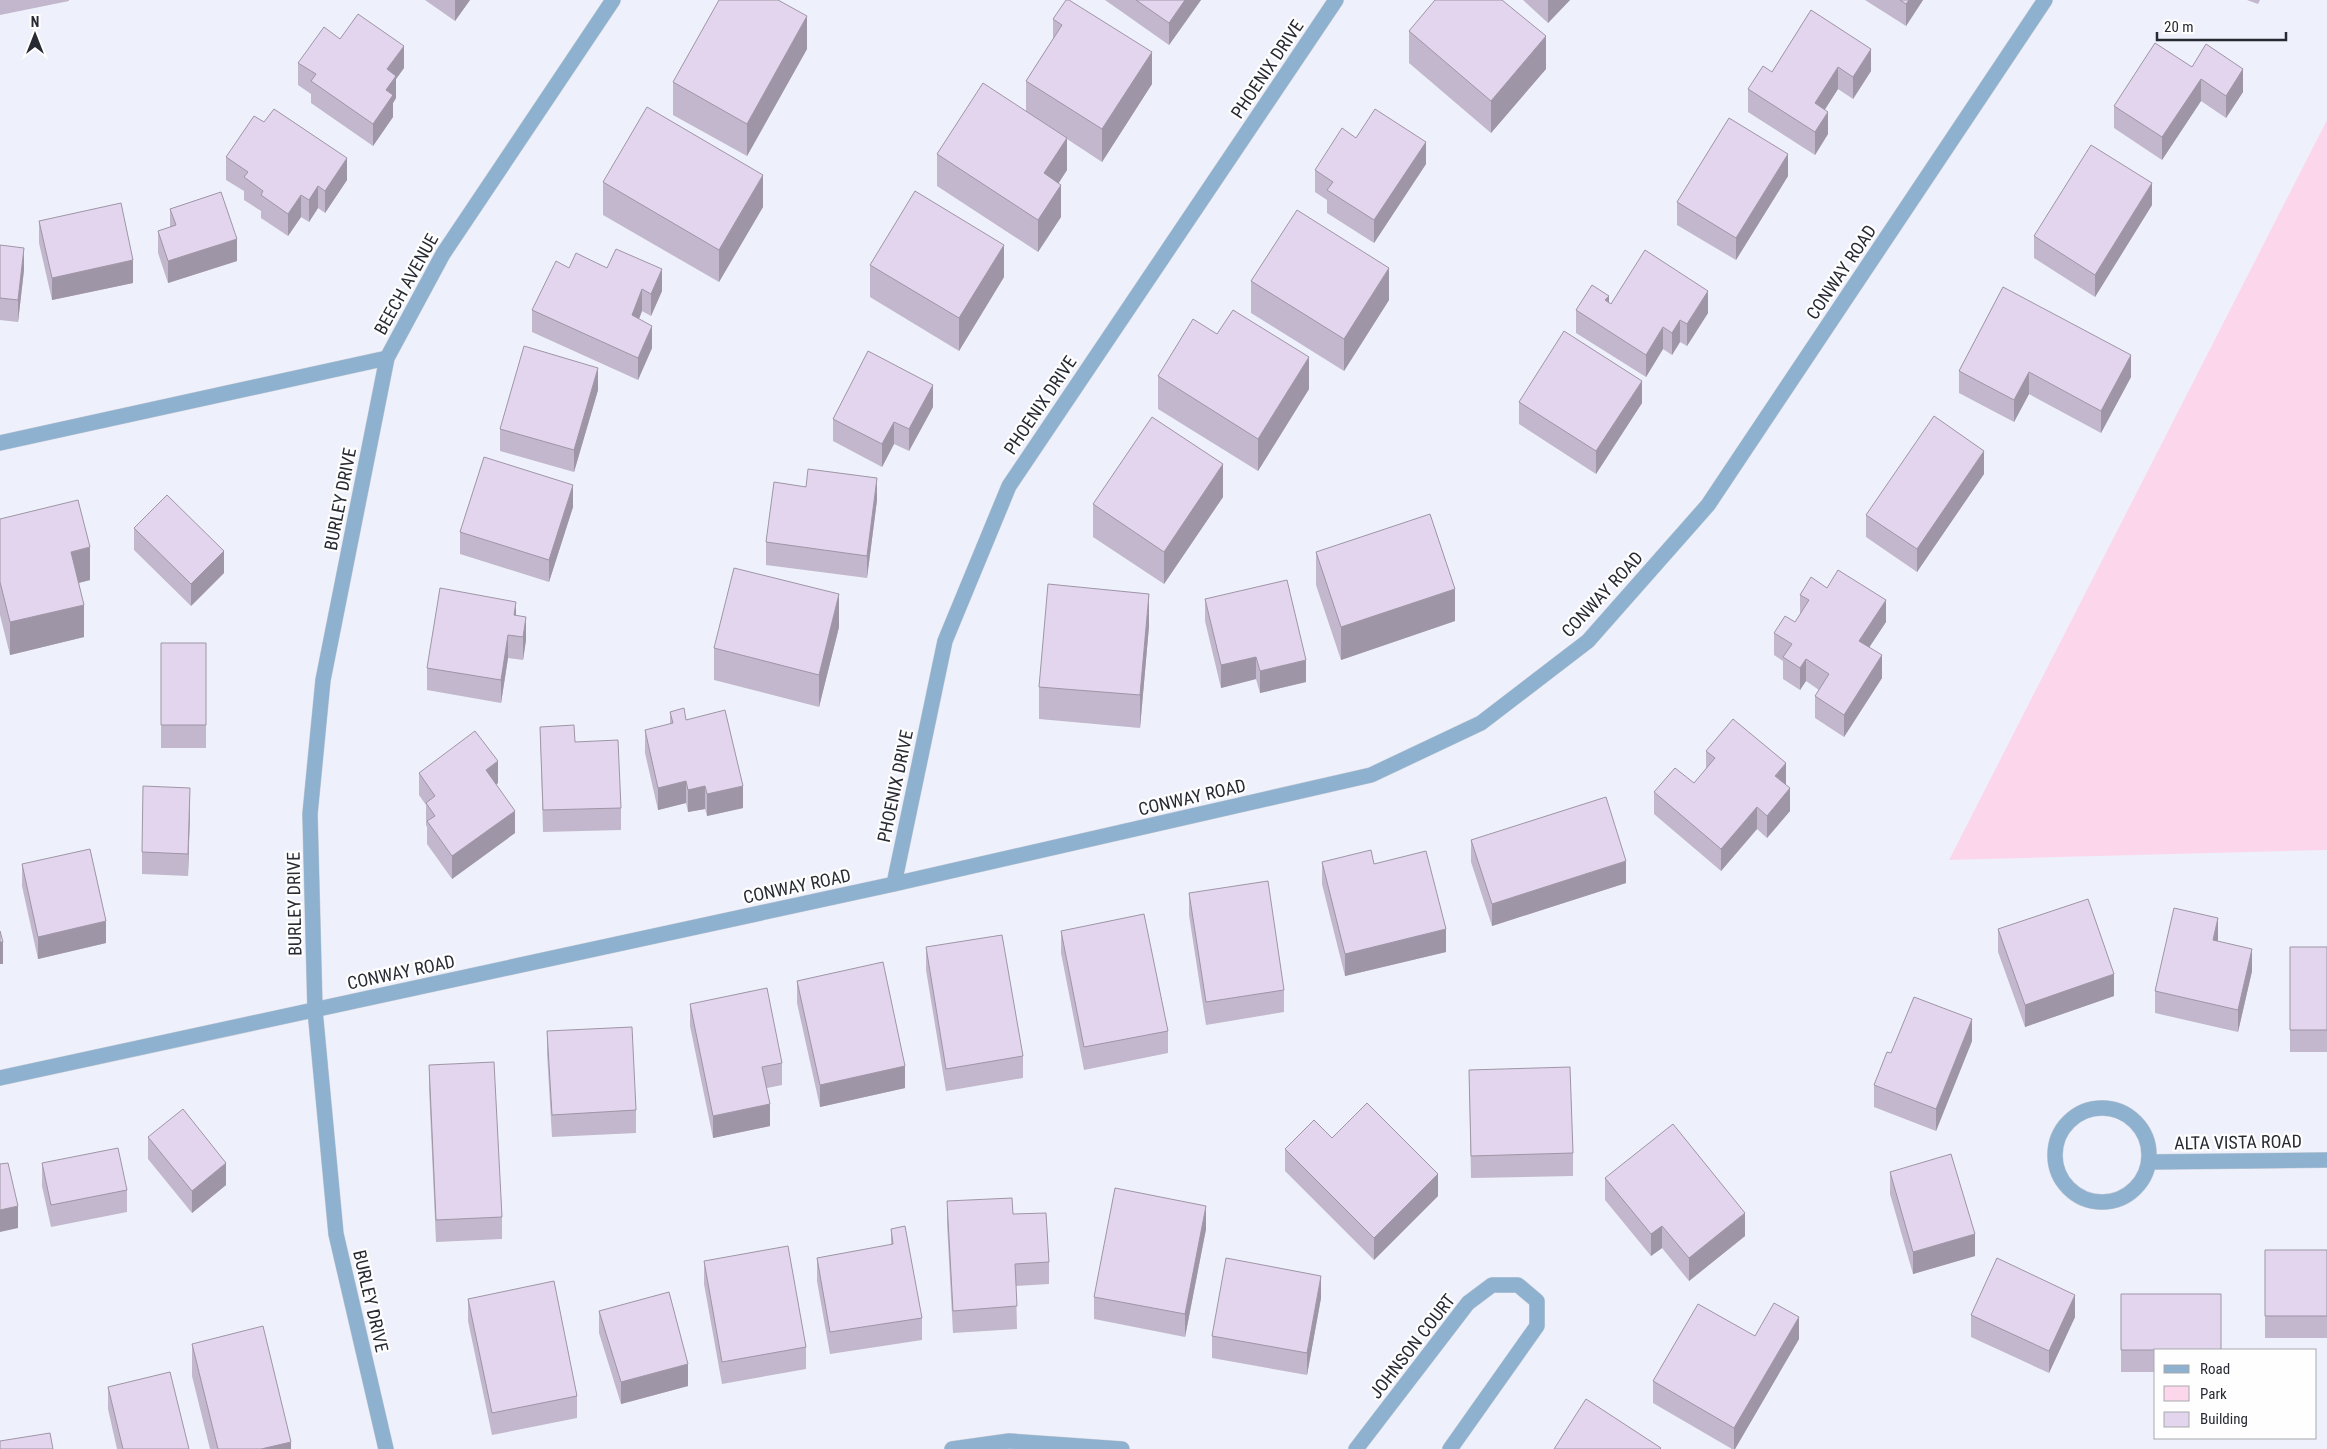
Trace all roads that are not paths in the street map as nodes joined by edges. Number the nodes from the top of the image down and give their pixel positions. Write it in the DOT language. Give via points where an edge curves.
graph roads {
  1 [pos="613,0"];
  2 [pos="1336,0"];
  3 [pos="2045,0"];
  4 [pos="387,358"];
  5 [pos="0,443"];
  6 [pos="894,884"];
  7 [pos="315,1010"];
  8 [pos="0,1078"];
  9 [pos="2327,1160"];
  10 [pos="2149,1162"];
  11 [pos="386,1449"];
  12 [pos="952,1449"];
  13 [pos="1122,1449"];
  14 [pos="1356,1449"];
  15 [pos="1450,1449"];
  1 -- 4 [label="street, BEECH AVENUE" via="442,254"];
  2 -- 6 [label="street, PHOENIX DRIVE" via="1009,486 945,641"];
  3 -- 6 [label="street, CONWAY ROAD" via="1708,505 1588,641 1481,723 1371,775"];
  4 -- 5 [label="street, BEECH AVENUE"];
  4 -- 7 [label="street, BURLEY DRIVE" via="323,680 310,814"];
  6 -- 7 [label="street, CONWAY ROAD"];
  7 -- 8 [label="street, CONWAY ROAD"];
  7 -- 11 [label="street, BURLEY DRIVE" via="336,1234"];
  9 -- 10 [label="street, ALTA VISTA ROAD"];
  10 -- 10 [label="street, ALTA VISTA ROAD" via="2142,1130 2117,1110 2100,1108 2084,1111 2070,1120 2060,1133 2055,1148 2055,1165 2061,1181 2087,1201 2103,1203 2134,1191 2144,1178"];
  12 -- 13 [label="street" via="1009,1441"];
  14 -- 15 [label="street, JOHNSON COURT" via="1468,1303 1492,1285 1518,1285 1537,1302 1537,1326"];
}
